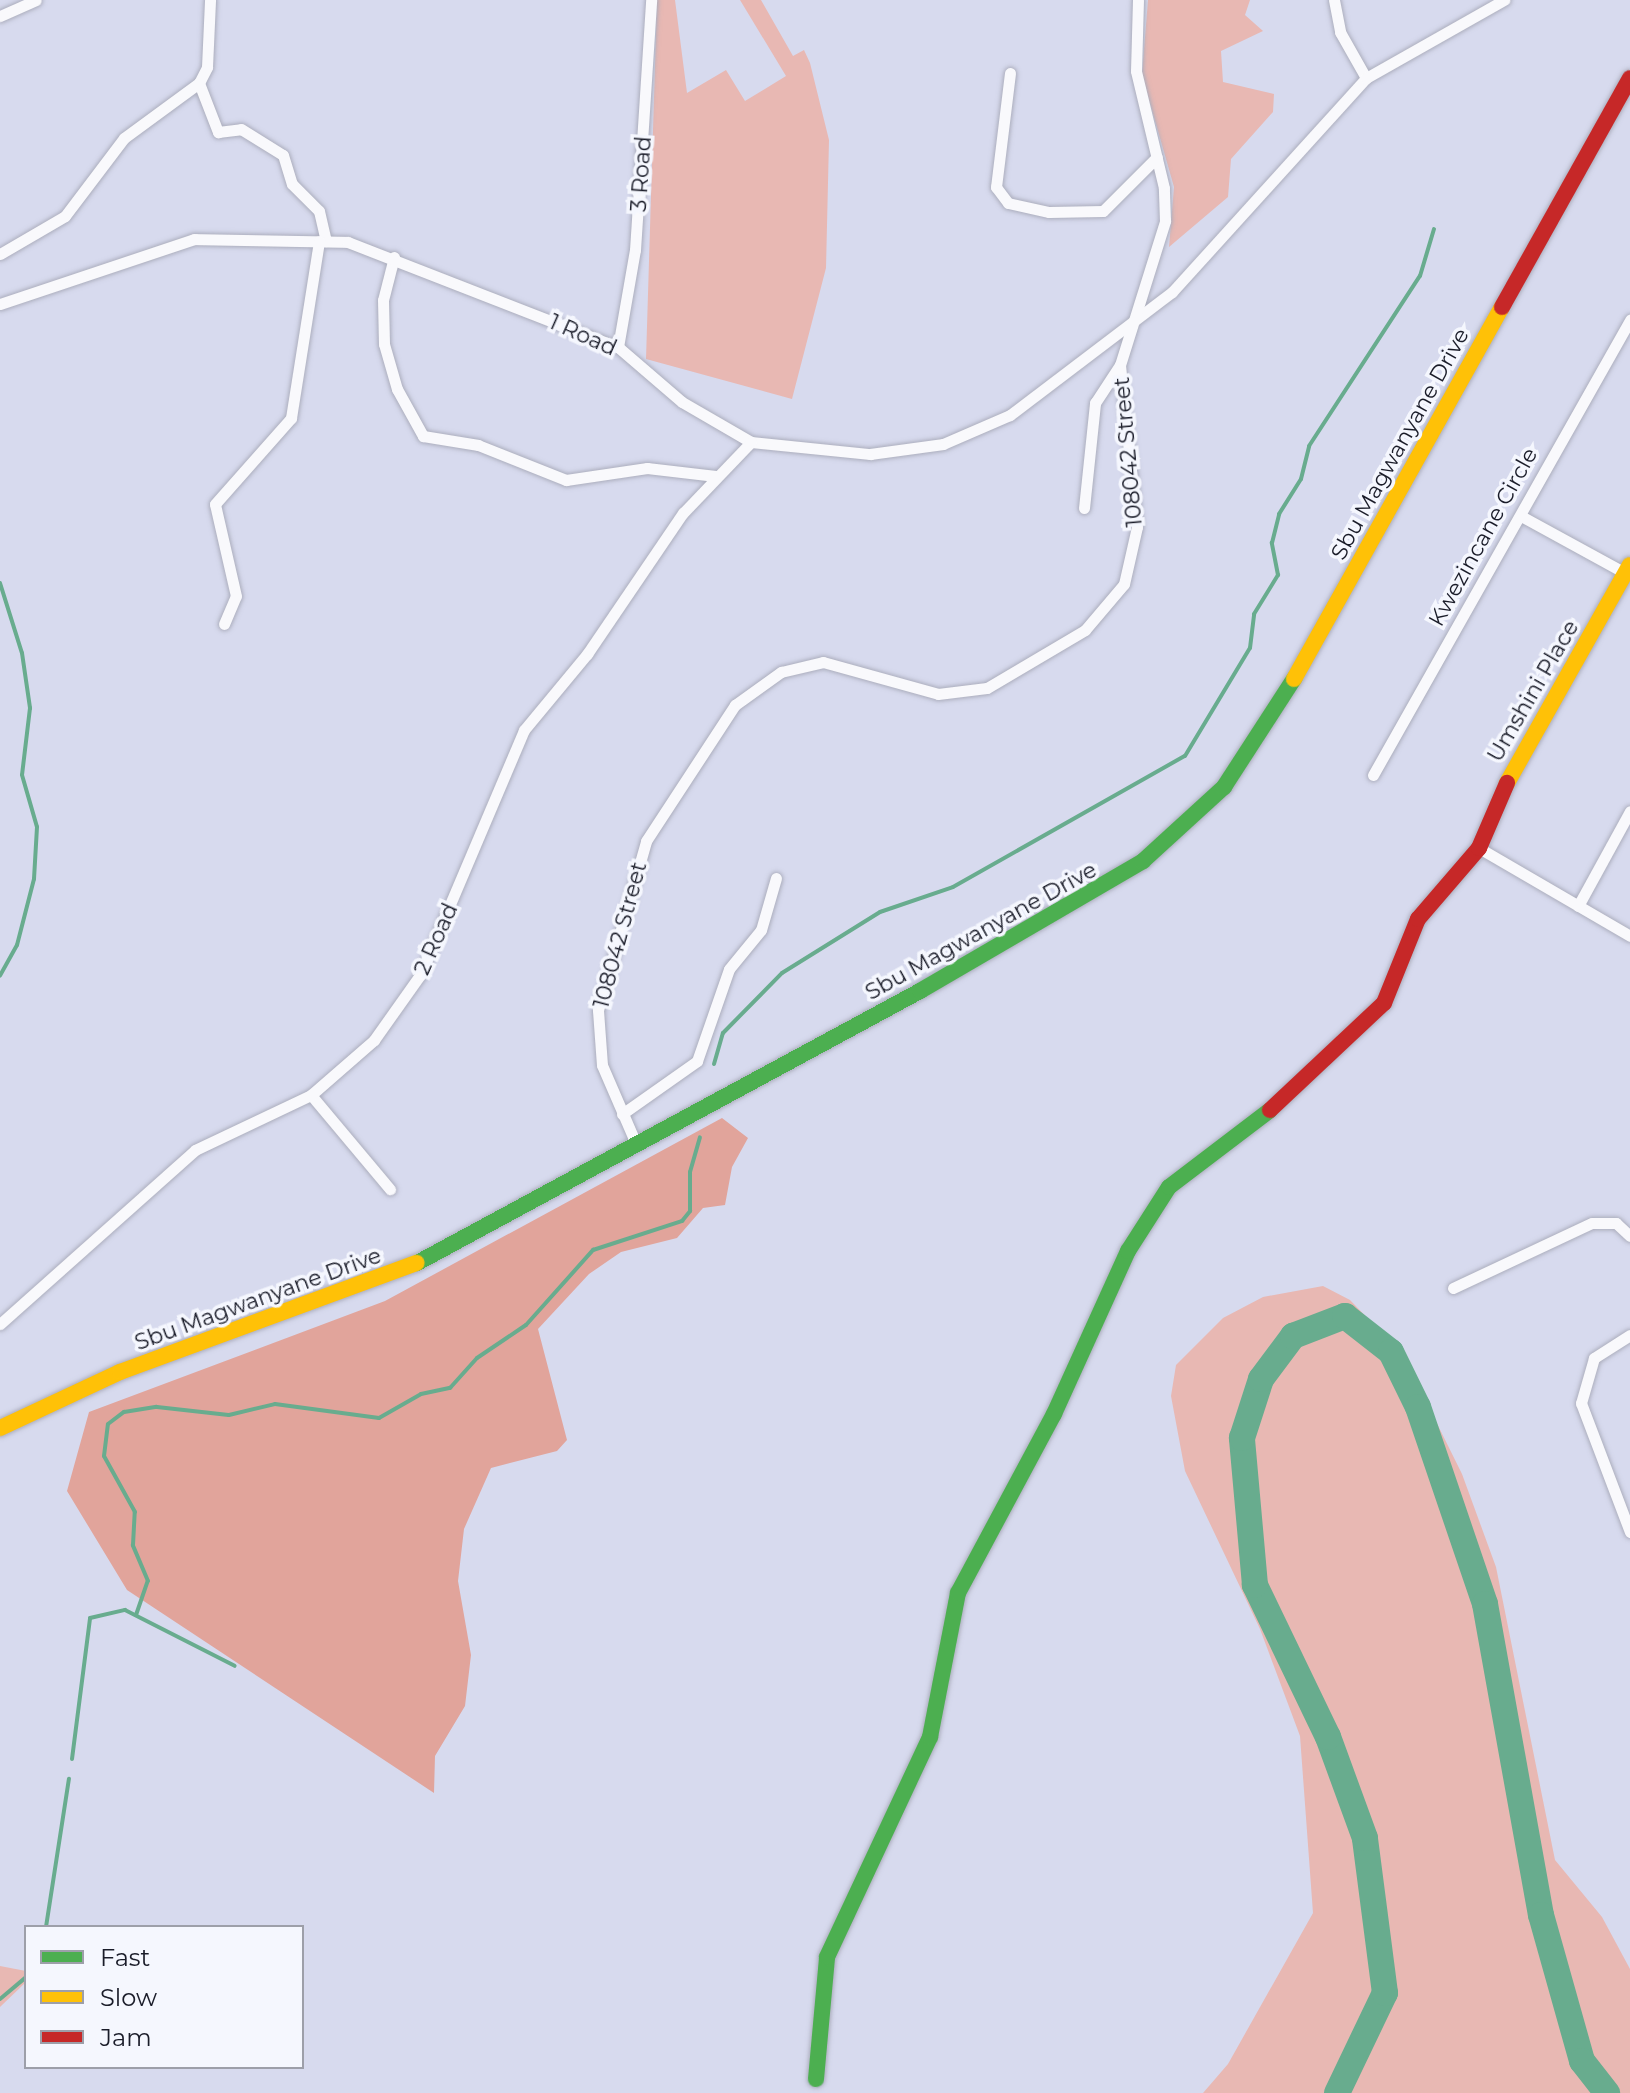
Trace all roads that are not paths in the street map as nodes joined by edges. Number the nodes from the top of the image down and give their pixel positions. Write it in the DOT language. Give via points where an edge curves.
graph roads {
  1 [pos="36,0"];
  2 [pos="210,0"];
  3 [pos="651,0"];
  4 [pos="1138,0"];
  5 [pos="1334,0"];
  6 [pos="1504,0"];
  7 [pos="0,16"];
  8 [pos="1010,73"];
  9 [pos="1366,78"];
  10 [pos="1630,78"];
  11 [pos="199,83"];
  12 [pos="1157,157"];
  13 [pos="322,241"];
  14 [pos="0,254"];
  15 [pos="394,257"];
  16 [pos="0,304"];
  17 [pos="1630,320"];
  18 [pos="1127,331"];
  19 [pos="618,347"];
  20 [pos="1120,365"];
  21 [pos="751,442"];
  22 [pos="716,476"];
  23 [pos="1084,508"];
  24 [pos="1521,516"];
  25 [pos="1628,569"];
  26 [pos="224,624"];
  27 [pos="1373,775"];
  28 [pos="1630,811"];
  29 [pos="1481,845"];
  30 [pos="776,878"];
  31 [pos="1578,906"];
  32 [pos="1630,936"];
  33 [pos="311,1095"];
  34 [pos="622,1114"];
  35 [pos="637,1146"];
  36 [pos="390,1189"];
  37 [pos="1630,1236"];
  38 [pos="1453,1288"];
  39 [pos="0,1324"];
  40 [pos="1630,1335"];
  41 [pos="0,1428"];
  42 [pos="1630,1532"];
  43 [pos="816,2079"];
  1 -- 7 [label="street"];
  2 -- 11 [label="street" via="207,67"];
  3 -- 19 [label="street, 3 Road" via="635,250"];
  4 -- 12 [label="street, 108042 Street" via="1136,71"];
  5 -- 9 [label="street" via="1340,32"];
  6 -- 9 [label="street"];
  8 -- 12 [label="street" via="996,187 1008,203 1049,212 1103,211"];
  9 -- 18 [label="street" via="1188,278"];
  10 -- 35 [label="main road, Sbu Magwanyane Drive" via="1277,710 1224,787 1108,886"];
  11 -- 13 [label="street" via="218,132 241,129 283,155 292,184 319,211"];
  11 -- 14 [label="street" via="124,138 65,216"];
  12 -- 18 [label="street, 108042 Street" via="1165,221"];
  13 -- 15 [label="street, 1 Road"];
  13 -- 16 [label="street, 1 Road" via="194,239"];
  13 -- 26 [label="street" via="291,418 215,504 236,596"];
  15 -- 19 [label="street, 1 Road"];
  15 -- 22 [label="street" via="383,300 384,344 397,389 423,436 478,445 566,480 659,468"];
  17 -- 24 [label="street, Kwezincane Circle"];
  18 -- 20 [label="street, 108042 Street"];
  18 -- 21 [label="street, 1 Road" via="1010,415 943,444 870,454"];
  19 -- 21 [label="street, 1 Road" via="682,402"];
  20 -- 23 [label="street" via="1095,403"];
  20 -- 34 [label="street, 108042 Street" via="1137,527 1124,584 1099,617 1028,667 972,693 918,690 823,662 781,672 735,705 674,790 632,877 598,1010 597,1049"];
  21 -- 22 [label="street, 2 Road"];
  22 -- 33 [label="street, 2 Road" via="524,730 409,995 359,1056"];
  24 -- 25 [label="street"];
  24 -- 27 [label="street, Kwezincane Circle"];
  25 -- 29 [label="main road, Umshini Place" via="1503,790"];
  28 -- 31 [label="street"];
  29 -- 31 [label="street"];
  29 -- 43 [label="main road" via="1425,906 1384,1003 1275,1106 1169,1187 1128,1251 1054,1414 958,1593 930,1737 827,1957"];
  30 -- 34 [label="street" via="761,930 729,969 697,1061"];
  31 -- 32 [label="street"];
  33 -- 36 [label="street"];
  33 -- 39 [label="street, 2 Road" via="195,1150"];
  34 -- 35 [label="street, 108042 Street"];
  35 -- 41 [label="main road, Sbu Magwanyane Drive" via="355,1292 120,1372"];
  37 -- 38 [label="street" via="1616,1223 1592,1223"];
  40 -- 42 [label="street" via="1594,1358 1581,1403"];
}
